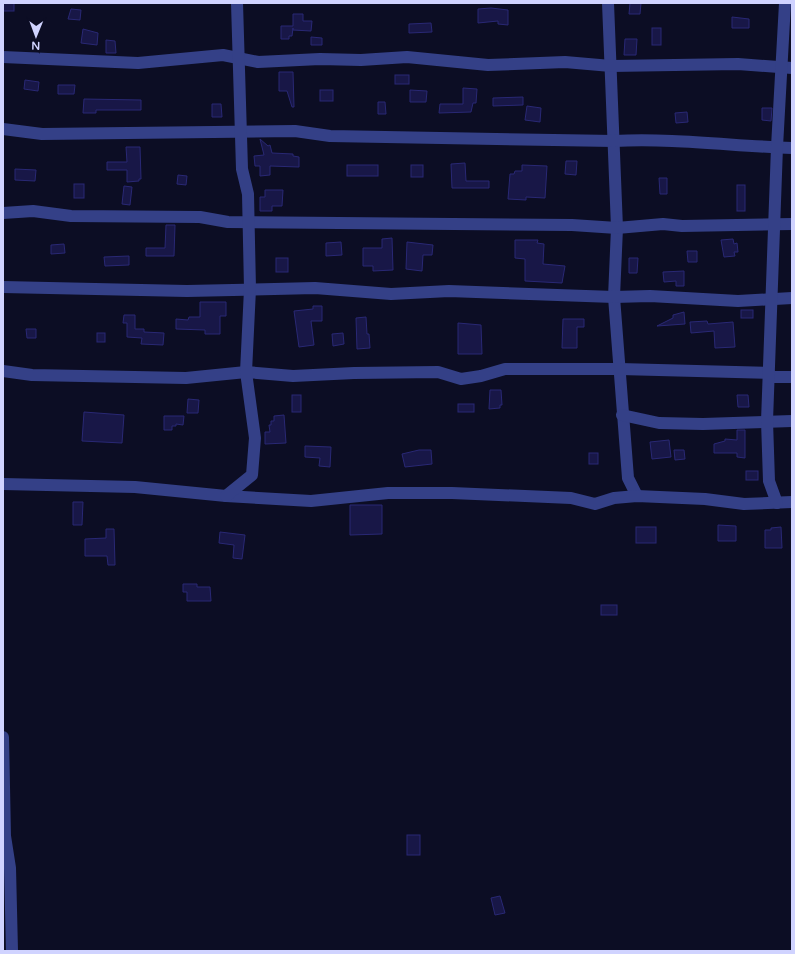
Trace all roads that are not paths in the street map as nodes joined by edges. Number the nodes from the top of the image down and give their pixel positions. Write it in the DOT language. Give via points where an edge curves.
graph roads {
  1 [pos="237,3"];
  2 [pos="608,3"];
  3 [pos="786,3"];
  4 [pos="3,57"];
  5 [pos="239,58"];
  6 [pos="611,66"];
  7 [pos="788,68"];
  8 [pos="3,129"];
  9 [pos="241,130"];
  10 [pos="614,141"];
  11 [pos="777,147"];
  12 [pos="792,148"];
  13 [pos="3,213"];
  14 [pos="248,222"];
  15 [pos="774,224"];
  16 [pos="792,224"];
  17 [pos="617,228"];
  18 [pos="3,287"];
  19 [pos="250,289"];
  20 [pos="614,297"];
  21 [pos="792,298"];
  22 [pos="772,299"];
  23 [pos="620,369"];
  24 [pos="3,371"];
  25 [pos="246,372"];
  26 [pos="769,375"];
  27 [pos="792,377"];
  28 [pos="622,415"];
  29 [pos="767,421"];
  30 [pos="792,421"];
  31 [pos="3,484"];
  32 [pos="226,496"];
  33 [pos="637,496"];
  34 [pos="792,502"];
  35 [pos="777,503"];
  36 [pos="3,737"];
  37 [pos="12,951"];
  1 -- 5 [label="street"];
  2 -- 6 [label="street"];
  3 -- 7 [label="street"];
  4 -- 5 [label="street" via="138,63 223,55"];
  5 -- 6 [label="street" via="258,62 407,57 488,65 565,62"];
  5 -- 9 [label="street"];
  6 -- 7 [label="street" via="738,64"];
  6 -- 10 [label="street"];
  7 -- 11 [label="street"];
  8 -- 9 [label="street" via="42,134"];
  9 -- 10 [label="street" via="295,131 330,136"];
  9 -- 14 [label="street" via="242,169 248,194"];
  10 -- 11 [label="street" via="697,141"];
  10 -- 17 [label="street"];
  11 -- 12 [label="street"];
  11 -- 15 [label="street"];
  13 -- 14 [label="street" via="33,211 71,216 186,217"];
  14 -- 17 [label="street" via="572,225"];
  14 -- 19 [label="street"];
  15 -- 16 [label="street"];
  15 -- 17 [label="street" via="663,224"];
  15 -- 22 [label="street"];
  17 -- 20 [label="street"];
  18 -- 19 [label="street" via="120,291"];
  19 -- 20 [label="street" via="315,288 392,294 449,291"];
  19 -- 25 [label="street"];
  20 -- 22 [label="street" via="650,296 738,301"];
  20 -- 23 [label="street"];
  21 -- 22 [label="street"];
  22 -- 26 [label="street"];
  23 -- 25 [label="street" via="505,369 461,379 438,372 293,376"];
  23 -- 26 [label="street"];
  23 -- 28 [label="street"];
  24 -- 25 [label="street" via="32,375 178,378"];
  25 -- 32 [label="street" via="255,438 252,475"];
  26 -- 27 [label="street"];
  26 -- 29 [label="street"];
  28 -- 29 [label="street" via="659,423"];
  28 -- 33 [label="street" via="628,478"];
  29 -- 30 [label="street"];
  29 -- 35 [label="street" via="769,481"];
  31 -- 32 [label="street" via="135,487"];
  32 -- 33 [label="street" via="312,501 388,493 452,493 570,498 595,504 614,498"];
  33 -- 35 [label="street" via="705,499 744,504"];
  34 -- 35 [label="street"];
  36 -- 37 [label="street" via="5,836 10,868"];
}
